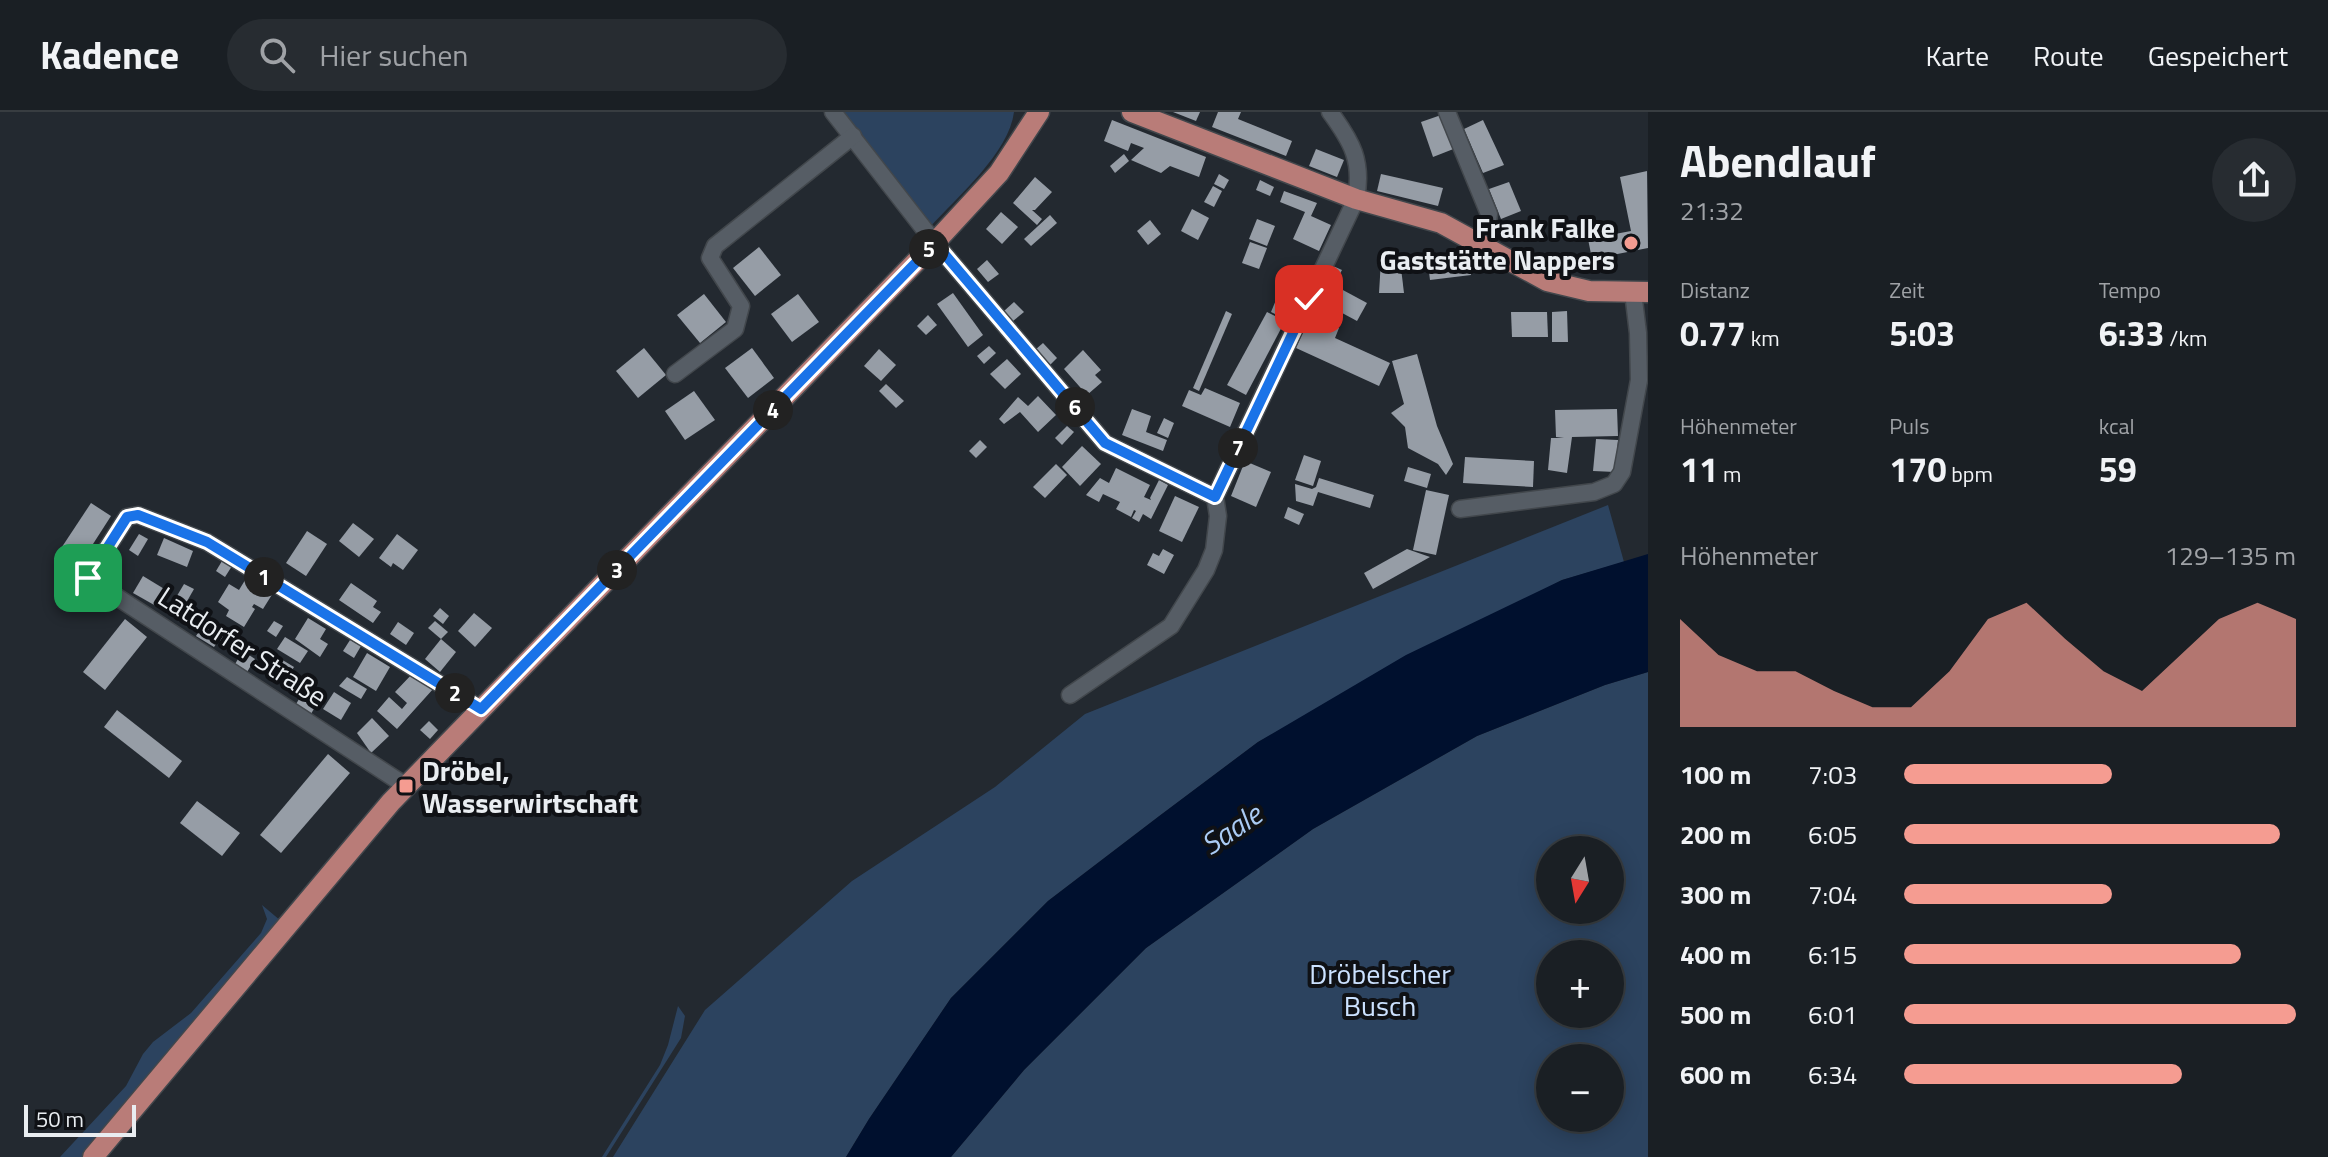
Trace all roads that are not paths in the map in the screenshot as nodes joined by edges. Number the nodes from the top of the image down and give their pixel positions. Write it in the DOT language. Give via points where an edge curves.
graph roads {
  1 [pos="833,112"];
  2 [pos="1039,112"];
  3 [pos="1330,112"];
  4 [pos="1447,112"];
  5 [pos="1136,113"];
  6 [pos="853,136"];
  7 [pos="1356,199"];
  8 [pos="935,243"];
  9 [pos="1481,244"];
  10 [pos="1641,292"];
  11 [pos="675,374"];
  12 [pos="1215,497"];
  13 [pos="1460,509"];
  14 [pos="1070,695"];
  15 [pos="481,709"];
  16 [pos="406,786"];
  17 [pos="93,1157"];
  1 -- 6 [label="street"];
  2 -- 8 [label="main road" via="999,173"];
  3 -- 7 [label="street" via="1351,141 1358,162"];
  4 -- 9 [label="street" via="1489,214"];
  5 -- 7 [label="main road"];
  6 -- 8 [label="street"];
  6 -- 11 [label="street" via="715,246 710,258 741,306 735,329"];
  7 -- 9 [label="main road" via="1441,223"];
  7 -- 12 [label="street"];
  8 -- 12 [label="street" via="1105,443"];
  8 -- 15 [label="main road"];
  9 -- 10 [label="main road" via="1547,281 1589,291"];
  10 -- 13 [label="street" via="1639,380 1622,472 1614,484 1594,492"];
  12 -- 14 [label="street" via="1214,550 1171,626"];
  15 -- 16 [label="main road"];
  15 -- 16 [label="street, Latdorfer Straße" via="207,542 138,515 127,517 88,578"];
  16 -- 17 [label="main road"];
}
